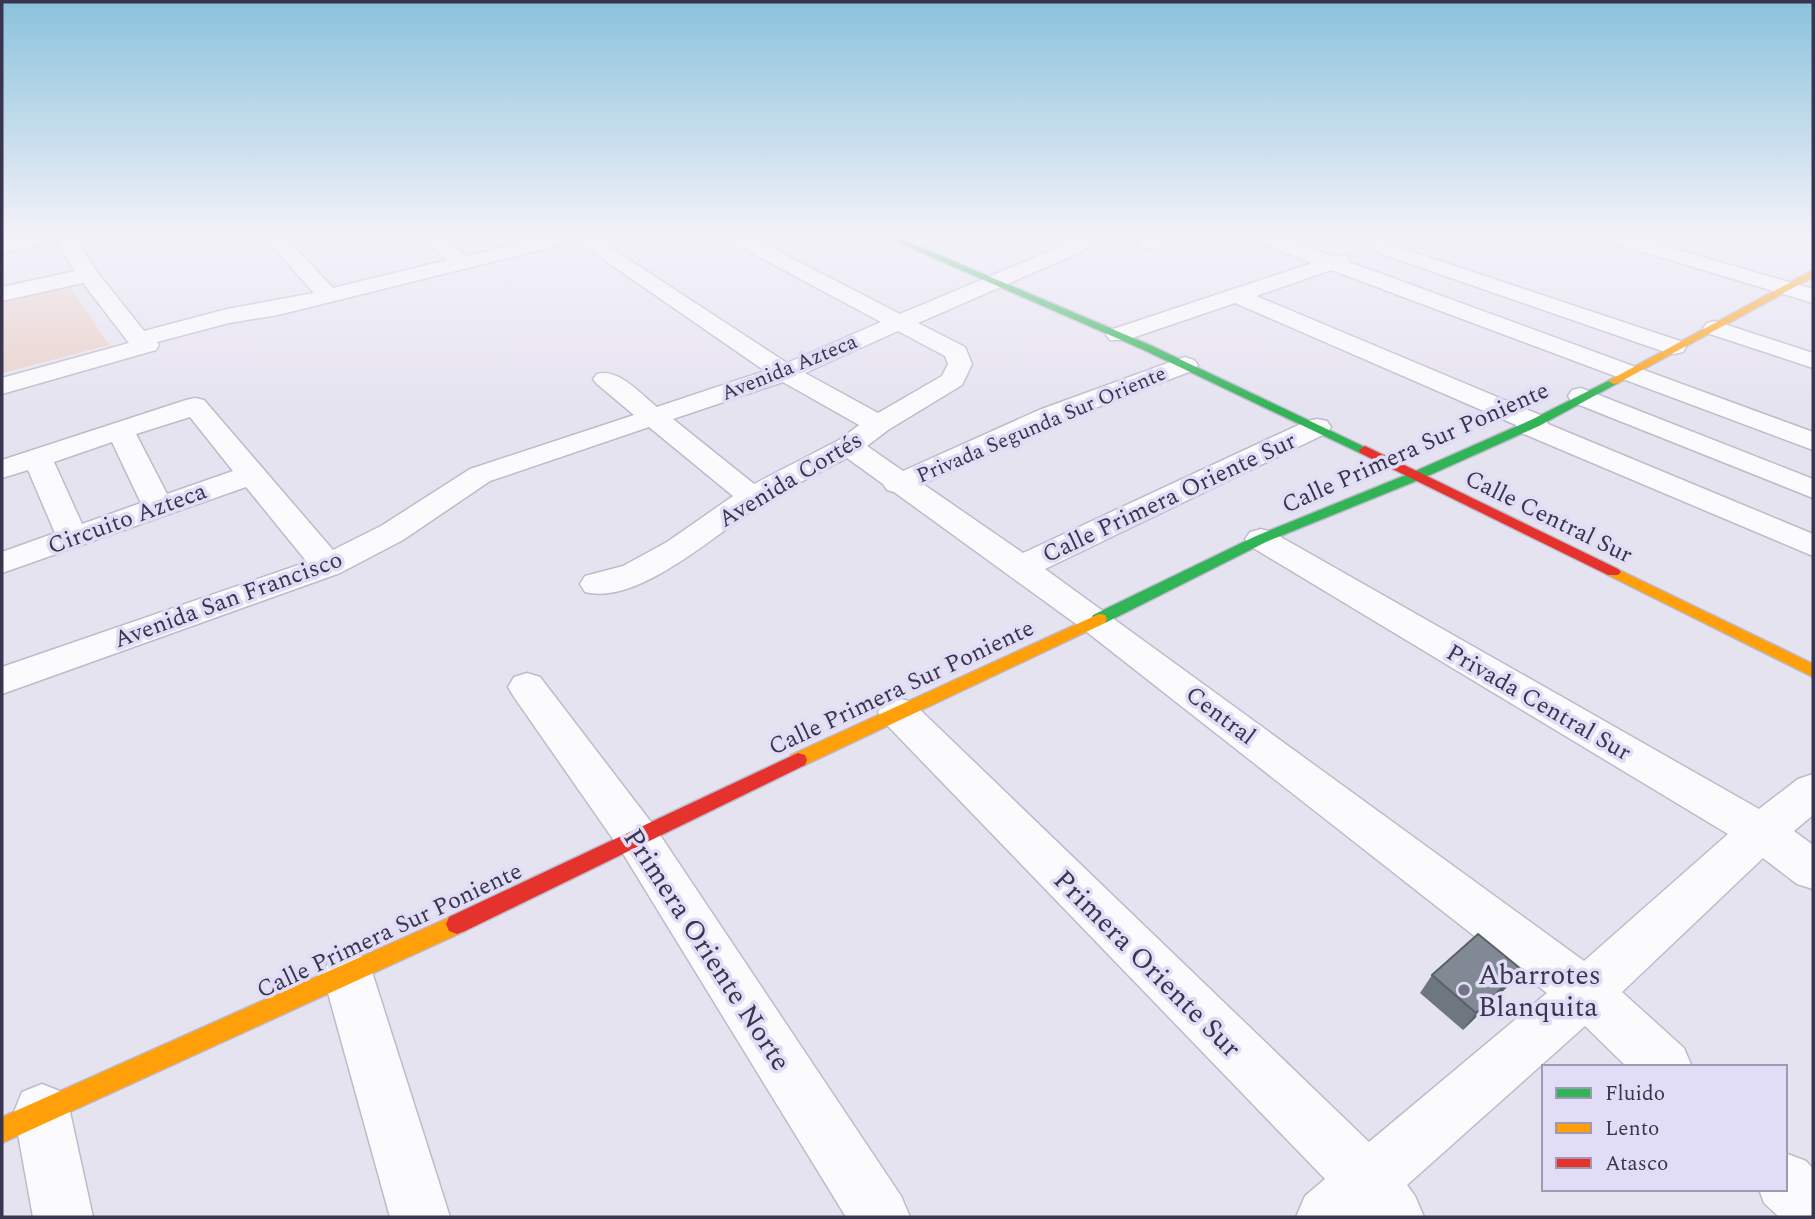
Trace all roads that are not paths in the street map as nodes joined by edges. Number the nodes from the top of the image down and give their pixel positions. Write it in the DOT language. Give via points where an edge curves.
graph roads {
  1 [pos="104,295"];
  2 [pos="328,295"];
  3 [pos="668,295"];
  4 [pos="844,295"];
  5 [pos="967,295"];
  6 [pos="1020,295"];
  7 [pos="1236,295"];
  8 [pos="1424,295"];
  9 [pos="1521,295"];
  10 [pos="1775,295"];
  11 [pos="897,323"];
  12 [pos="1715,328"];
  13 [pos="1118,335"];
  14 [pos="139,340"];
  15 [pos="1674,347"];
  16 [pos="1813,361"];
  17 [pos="1185,365"];
  18 [pos="1626,372"];
  19 [pos="785,373"];
  20 [pos="606,379"];
  21 [pos="2,386"];
  22 [pos="1581,396"];
  23 [pos="656,416"];
  24 [pos="877,424"];
  25 [pos="1532,424"];
  26 [pos="1317,427"];
  27 [pos="120,431"];
  28 [pos="1813,442"];
  29 [pos="849,446"];
  30 [pos="37,457"];
  31 [pos="2,469"];
  32 [pos="253,474"];
  33 [pos="481,475"];
  34 [pos="1416,476"];
  35 [pos="898,484"];
  36 [pos="1813,489"];
  37 [pos="752,497"];
  38 [pos="158,507"];
  39 [pos="73,538"];
  40 [pos="1261,539"];
  41 [pos="1813,546"];
  42 [pos="2,563"];
  43 [pos="328,566"];
  44 [pos="1021,567"];
  45 [pos="597,584"];
  46 [pos="1096,621"];
  47 [pos="1813,671"];
  48 [pos="2,681"];
  49 [pos="527,687"];
  50 [pos="898,712"];
  51 [pos="1813,791"];
  52 [pos="1761,832"];
  53 [pos="638,839"];
  54 [pos="1813,870"];
  55 [pos="348,975"];
  56 [pos="1586,992"];
  57 [pos="1663,1065"];
  58 [pos="22,1121"];
  59 [pos="1787,1184"];
  60 [pos="1381,1200"];
  61 [pos="1813,1209"];
  62 [pos="63,1217"];
  63 [pos="420,1217"];
  64 [pos="880,1217"];
  65 [pos="1326,1217"];
  1 -- 14 [label="street"];
  2 -- 14 [label="street"];
  3 -- 19 [label="street"];
  4 -- 11 [label="street"];
  5 -- 11 [label="street, Avenida Azteca"];
  6 -- 13 [label="street, Calle Central Sur"];
  7 -- 13 [label="street"];
  7 -- 25 [label="street"];
  8 -- 18 [label="street"];
  9 -- 15 [label="street"];
  10 -- 12 [label="street, Calle Primera Sur Poniente"];
  11 -- 19 [label="street, Avenida Azteca"];
  11 -- 24 [label="street, Avenida Cortés" via="956,352 960,364 953,380"];
  12 -- 15 [label="street, Calle Primera Sur Poniente"];
  12 -- 16 [label="street"];
  13 -- 17 [label="street, Calle Central Sur"];
  14 -- 21 [label="street" via="147,345"];
  15 -- 18 [label="street, Calle Primera Sur Poniente"];
  17 -- 26 [label="street, Calle Central Sur"];
  17 -- 35 [label="street, Privada Segunda Sur Oriente" via="1049,416"];
  18 -- 22 [label="street, Calle Primera Sur Poniente"];
  18 -- 28 [label="street"];
  19 -- 23 [label="street, Avenida Azteca"];
  19 -- 24 [label="street"];
  20 -- 23 [label="street"];
  22 -- 25 [label="street, Calle Primera Sur Poniente"];
  22 -- 36 [label="street"];
  23 -- 33 [label="street, Avenida Azteca"];
  23 -- 37 [label="street"];
  24 -- 29 [label="street, Avenida Cortés"];
  25 -- 34 [label="street, Calle Primera Sur Poniente"];
  25 -- 41 [label="street"];
  26 -- 34 [label="street, Calle Central Sur"];
  26 -- 44 [label="street, Calle Primera Oriente Sur"];
  27 -- 30 [label="street"];
  27 -- 32 [label="street" via="195,406"];
  27 -- 38 [label="street"];
  29 -- 35 [label="street, Central"];
  29 -- 37 [label="street, Avenida Cortés"];
  30 -- 31 [label="street"];
  30 -- 39 [label="street"];
  32 -- 38 [label="street, Circuito Azteca"];
  32 -- 43 [label="street"];
  33 -- 43 [label="street, Avenida San Francisco" via="392,533"];
  34 -- 40 [label="street, Calle Primera Sur Poniente"];
  34 -- 47 [label="street, Calle Central Sur"];
  35 -- 44 [label="street, Central"];
  37 -- 45 [label="street, Avenida Cortés" via="635,574"];
  38 -- 39 [label="street, Circuito Azteca"];
  39 -- 42 [label="street, Circuito Azteca"];
  40 -- 46 [label="street, Calle Primera Sur Poniente"];
  40 -- 52 [label="street, Privada Central Sur"];
  43 -- 48 [label="street, Avenida San Francisco"];
  44 -- 46 [label="street, Central"];
  46 -- 50 [label="street, Calle Primera Sur Poniente"];
  46 -- 56 [label="street, Central"];
  49 -- 53 [label="street, Primera Oriente Norte"];
  50 -- 53 [label="street, Calle Primera Sur Poniente"];
  50 -- 60 [label="street, Primera Oriente Sur"];
  51 -- 52 [label="street"];
  52 -- 54 [label="street, Privada Central Sur"];
  52 -- 56 [label="street"];
  53 -- 55 [label="street, Calle Primera Sur Poniente"];
  53 -- 64 [label="street, Primera Oriente Norte"];
  55 -- 58 [label="street, Calle Primera Sur Poniente"];
  55 -- 63 [label="street"];
  56 -- 57 [label="street"];
  56 -- 60 [label="street"];
  58 -- 62 [label="street"];
  59 -- 61 [label="street"];
  60 -- 65 [label="street"];
}
